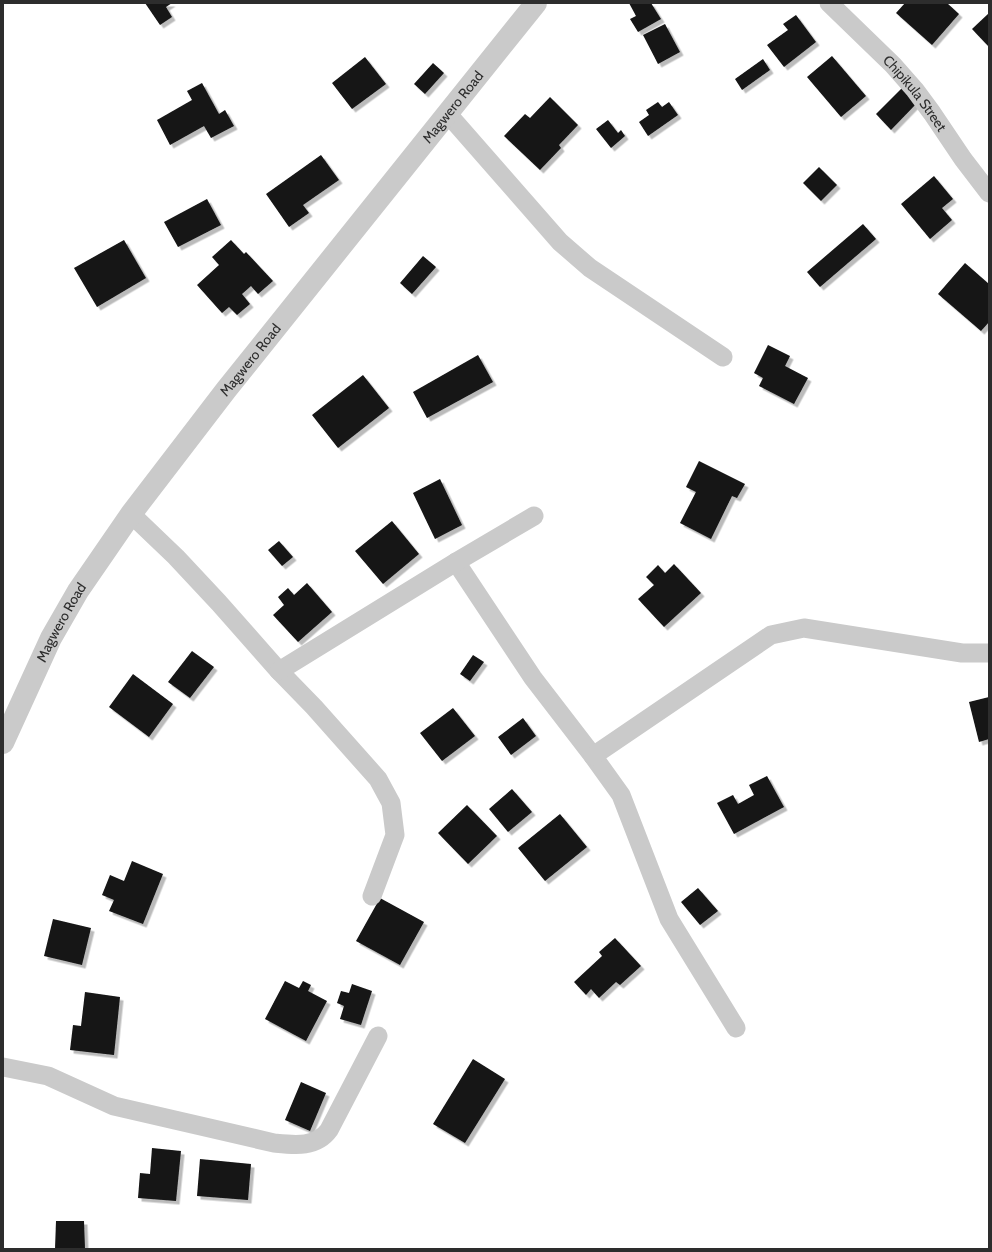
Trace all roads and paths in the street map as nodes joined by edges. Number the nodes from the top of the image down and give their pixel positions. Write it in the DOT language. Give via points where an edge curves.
graph roads {
  1 [pos="536,3"];
  2 [pos="829,3"];
  3 [pos="447,113"];
  4 [pos="989,193"];
  5 [pos="723,357"];
  6 [pos="131,514"];
  7 [pos="534,516"];
  8 [pos="456,562"];
  9 [pos="989,653"];
  10 [pos="279,671"];
  11 [pos="3,743"];
  12 [pos="593,756"];
  13 [pos="372,896"];
  14 [pos="736,1028"];
  15 [pos="378,1036"];
  16 [pos="3,1067"];
  1 -- 3 [label="street, Magwero Road"];
  2 -- 4 [label="street, Chipikula Street" via="915,90"];
  3 -- 5 [label="street" via="560,242 590,268"];
  3 -- 6 [label="street, Magwero Road" via="226,390"];
  6 -- 10 [label="street" via="219,602"];
  6 -- 11 [label="street, Magwero Road" via="78,591 51,638"];
  7 -- 8 [label="street"];
  8 -- 10 [label="street"];
  8 -- 12 [label="street" via="533,678"];
  9 -- 12 [label="street" via="962,653 804,628 771,635"];
  10 -- 13 [label="street" via="378,779 391,803 394,835"];
  12 -- 14 [label="street" via="621,795 669,919"];
  15 -- 16 [label="street" via="326,1134 316,1141 298,1144 274,1143 114,1106 48,1076"];
}
